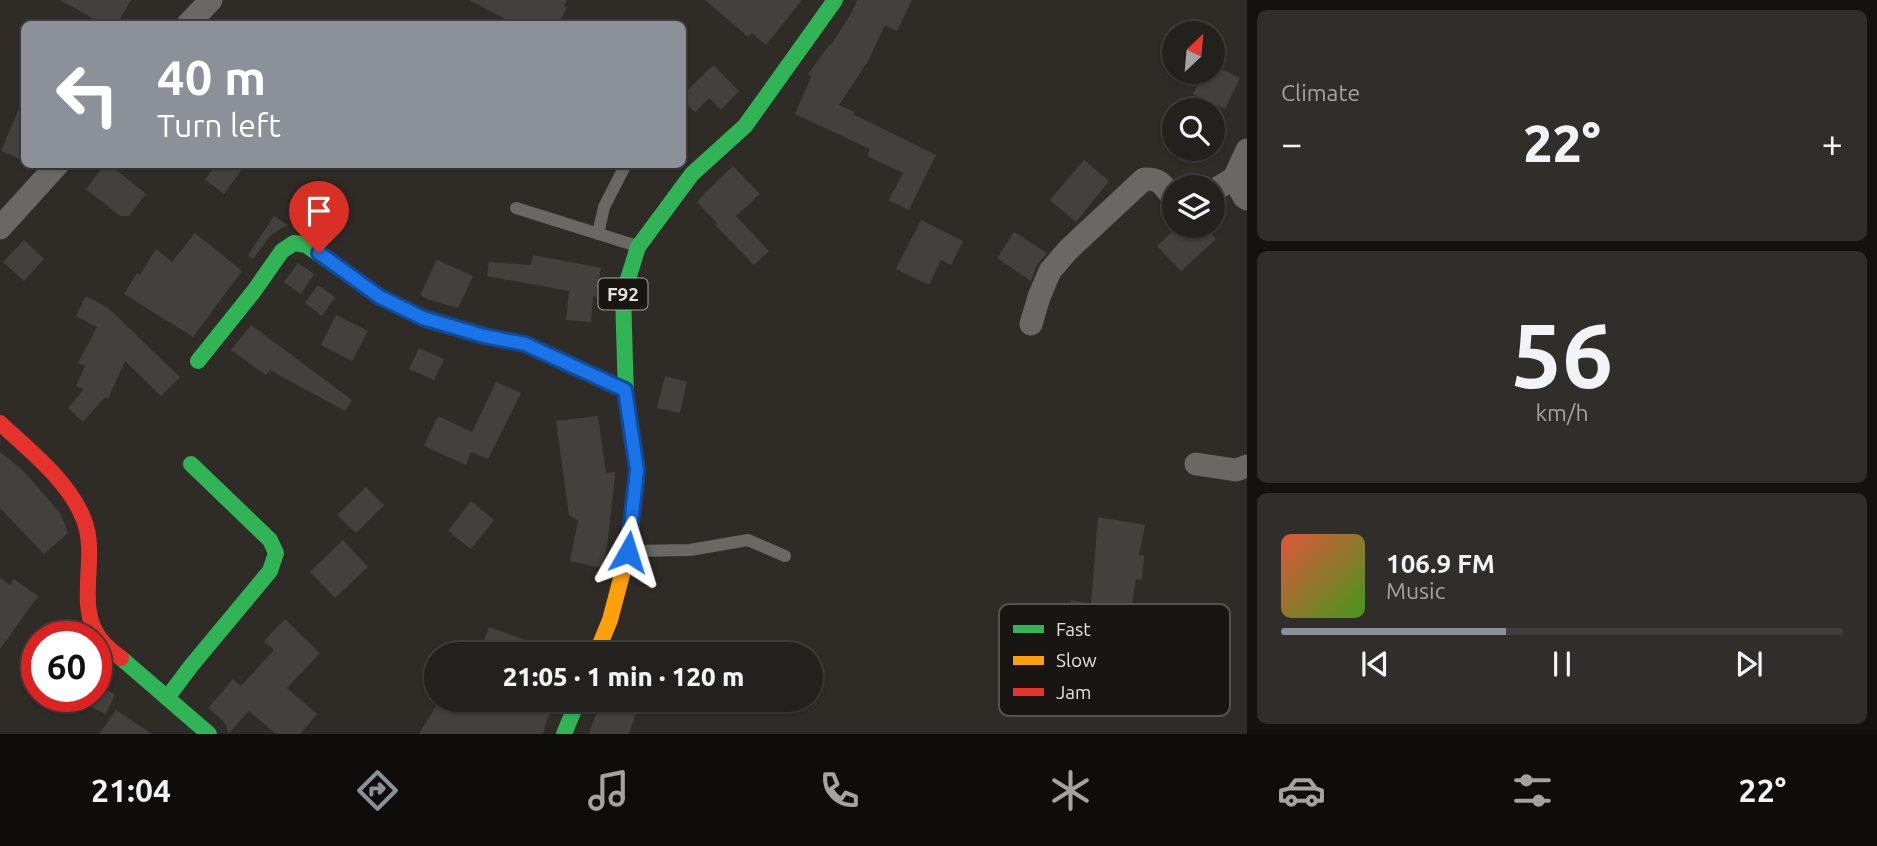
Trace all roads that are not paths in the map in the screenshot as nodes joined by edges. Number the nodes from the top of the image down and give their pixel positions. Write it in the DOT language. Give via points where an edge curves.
graph roads {
  1 [pos="211,0"];
  2 [pos="835,0"];
  3 [pos="191,21"];
  4 [pos="1247,150"];
  5 [pos="54,168"];
  6 [pos="624,168"];
  7 [pos="1234,178"];
  8 [pos="1162,183"];
  9 [pos="1225,184"];
  10 [pos="1247,199"];
  11 [pos="516,208"];
  12 [pos="0,228"];
  13 [pos="598,234"];
  14 [pos="638,247"];
  15 [pos="1031,324"];
  16 [pos="198,361"];
  17 [pos="625,390"];
  18 [pos="0,423"];
  19 [pos="191,464"];
  20 [pos="1196,464"];
  21 [pos="1247,466"];
  22 [pos="628,552"];
  23 [pos="785,556"];
  24 [pos="601,642"];
  25 [pos="167,698"];
  26 [pos="573,712"];
  27 [pos="209,734"];
  28 [pos="564,734"];
  1 -- 3 [label="street"];
  2 -- 14 [label="street, F92" via="745,126 692,174"];
  4 -- 7 [label="street"];
  5 -- 12 [label="street"];
  6 -- 13 [label="lane" via="604,207"];
  7 -- 9 [label="street"];
  7 -- 10 [label="street"];
  8 -- 15 [label="street" via="1144,179 1068,250 1050,271"];
  11 -- 13 [label="lane"];
  13 -- 14 [label="lane"];
  14 -- 17 [label="street, F92" via="623,295"];
  16 -- 17 [label="street" via="282,251 294,243 306,245 380,297 423,318 525,344"];
  17 -- 22 [label="street, F92" via="637,470"];
  18 -- 25 [label="street" via="83,513 92,626 102,642"];
  19 -- 25 [label="street" via="270,540 276,553 270,571"];
  20 -- 21 [label="street" via="1236,470"];
  22 -- 23 [label="lane" via="690,550 748,540"];
  22 -- 24 [label="street, F92"];
  25 -- 27 [label="street"];
  26 -- 28 [label="street"];
}
